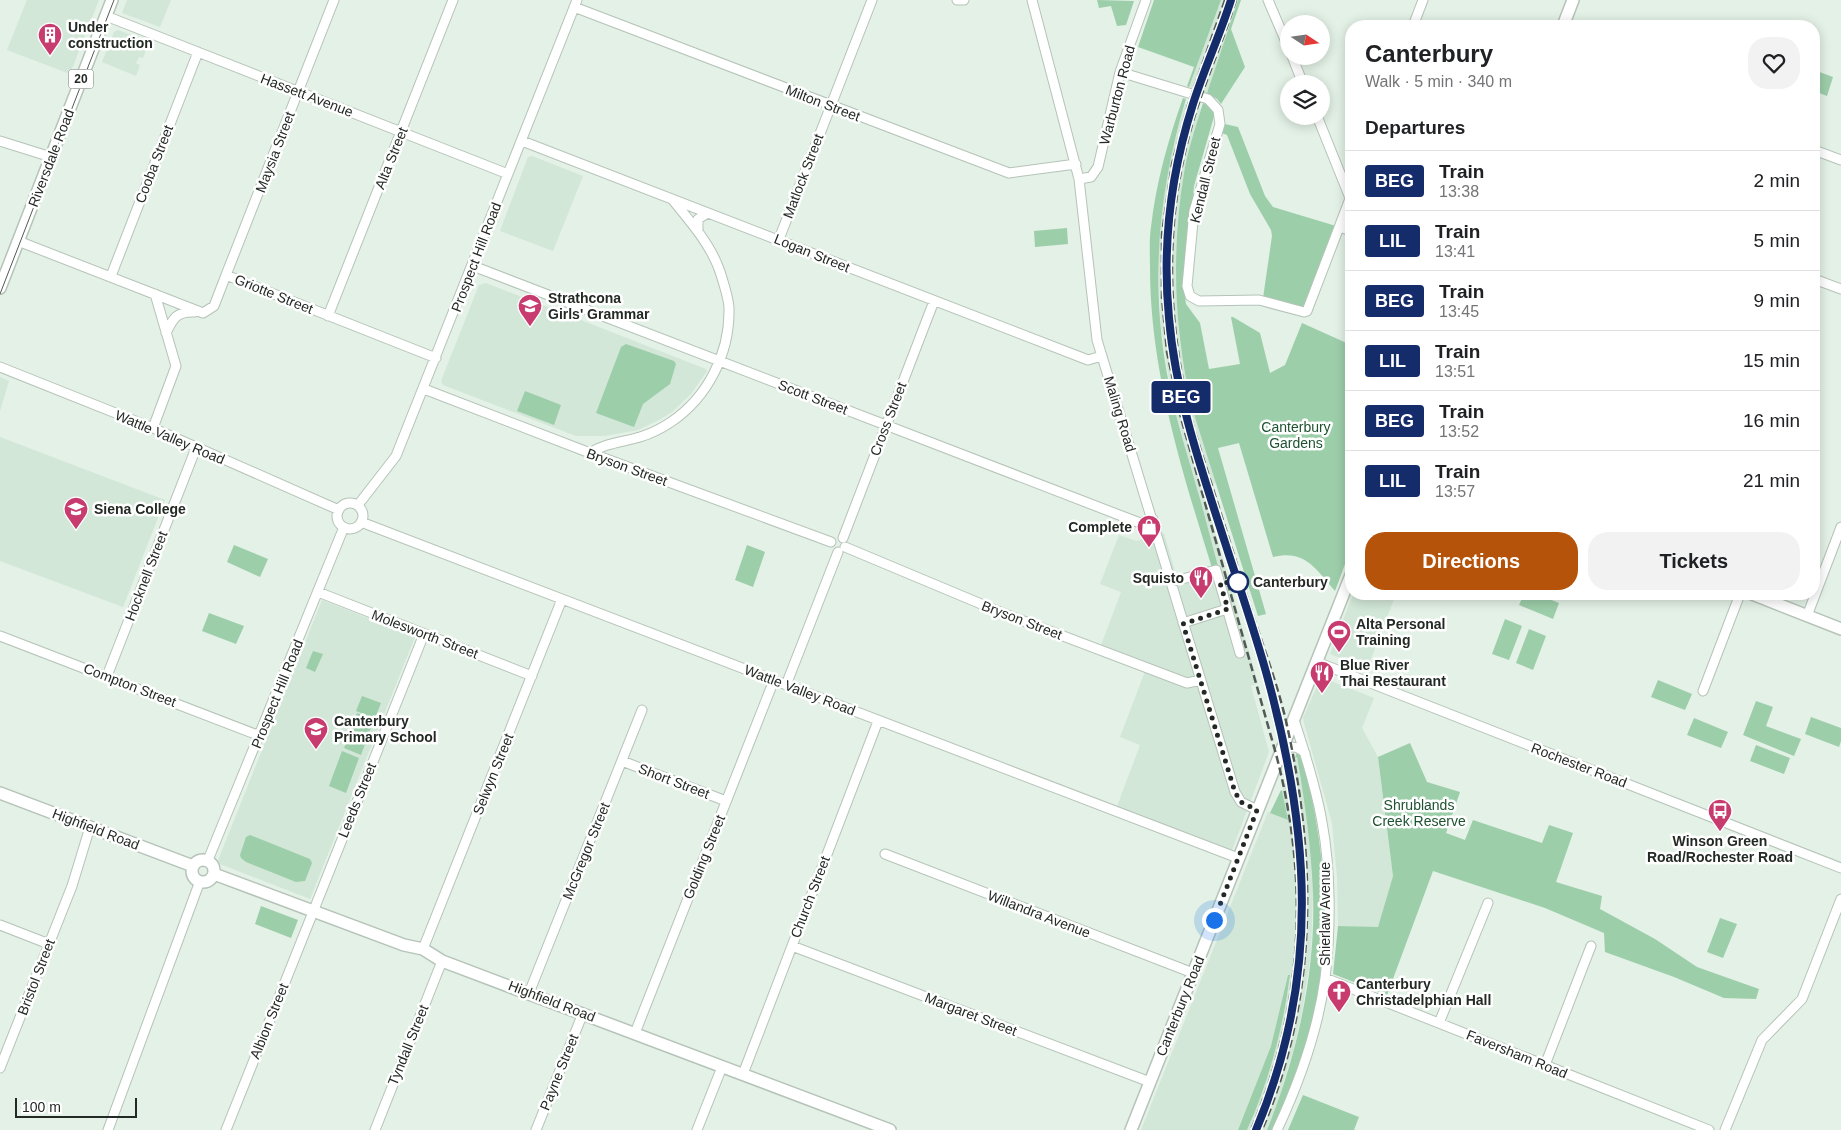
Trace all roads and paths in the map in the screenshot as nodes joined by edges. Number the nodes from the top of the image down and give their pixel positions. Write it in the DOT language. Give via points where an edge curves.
graph roads {
  1 [pos="112,0"];
  2 [pos="334,0"];
  3 [pos="454,0"];
  4 [pos="872,0"];
  5 [pos="957,0"];
  6 [pos="964,0"];
  7 [pos="1032,0"];
  8 [pos="1146,0"];
  9 [pos="1268,0"];
  10 [pos="1423,0"];
  11 [pos="1573,0"];
  12 [pos="576,3"];
  13 [pos="106,16"];
  14 [pos="1416,20"];
  15 [pos="1565,20"];
  16 [pos="1280,28"];
  17 [pos="198,52"];
  18 [pos="1120,72"];
  19 [pos="298,92"];
  20 [pos="831,105"];
  21 [pos="1321,125"];
  22 [pos="402,132"];
  23 [pos="0,141"];
  24 [pos="522,141"];
  25 [pos="1820,152"];
  26 [pos="50,160"];
  27 [pos="1841,160"];
  28 [pos="1076,164"];
  29 [pos="508,174"];
  30 [pos="1079,180"];
  31 [pos="1345,183"];
  32 [pos="671,199"];
  33 [pos="708,212"];
  34 [pos="1345,213"];
  35 [pos="1340,226"];
  36 [pos="1345,228"];
  37 [pos="698,231"];
  38 [pos="779,239"];
  39 [pos="18,242"];
  40 [pos="473,266"];
  41 [pos="226,275"];
  42 [pos="110,276"];
  43 [pos="1820,281"];
  44 [pos="0,288"];
  45 [pos="1841,290"];
  46 [pos="155,294"];
  47 [pos="934,302"];
  48 [pos="203,312"];
  49 [pos="328,316"];
  50 [pos="166,333"];
  51 [pos="1102,356"];
  52 [pos="436,358"];
  53 [pos="720,360"];
  54 [pos="0,367"];
  55 [pos="424,389"];
  56 [pos="886,425"];
  57 [pos="153,428"];
  58 [pos="196,448"];
  59 [pos="590,453"];
  60 [pos="358,505"];
  61 [pos="339,510"];
  62 [pos="1152,518"];
  63 [pos="362,522"];
  64 [pos="344,527"];
  65 [pos="1841,527"];
  66 [pos="843,538"];
  67 [pos="831,542"];
  68 [pos="842,550"];
  69 [pos="1171,582"];
  70 [pos="1820,582"];
  71 [pos="1345,590"];
  72 [pos="318,592"];
  73 [pos="562,599"];
  74 [pos="1738,600"];
  75 [pos="1767,600"];
  76 [pos="1813,600"];
  77 [pos="1228,609"];
  78 [pos="1807,616"];
  79 [pos="1183,624"];
  80 [pos="1841,629"];
  81 [pos="424,634"];
  82 [pos="0,636"];
  83 [pos="1240,653"];
  84 [pos="1317,662"];
  85 [pos="107,676"];
  86 [pos="532,676"];
  87 [pos="774,680"];
  88 [pos="1201,680"];
  89 [pos="786,685"];
  90 [pos="1702,691"];
  91 [pos="642,710"];
  92 [pos="1294,720"];
  93 [pos="878,721"];
  94 [pos="260,736"];
  95 [pos="1281,751"];
  96 [pos="1305,753"];
  97 [pos="622,760"];
  98 [pos="0,793"];
  99 [pos="726,801"];
  100 [pos="1257,810"];
  101 [pos="90,827"];
  102 [pos="885,854"];
  103 [pos="1238,858"];
  104 [pos="208,860"];
  105 [pos="192,866"];
  106 [pos="1841,868"];
  107 [pos="214,874"];
  108 [pos="200,881"];
  109 [pos="1841,900"];
  110 [pos="1488,903"];
  111 [pos="313,911"];
  112 [pos="0,925"];
  113 [pos="49,944"];
  114 [pos="792,946"];
  115 [pos="1591,946"];
  116 [pos="423,949"];
  117 [pos="442,961"];
  118 [pos="1193,973"];
  119 [pos="1325,978"];
  120 [pos="530,993"];
  121 [pos="582,1013"];
  122 [pos="1439,1023"];
  123 [pos="635,1033"];
  124 [pos="2,1058"];
  125 [pos="1545,1065"];
  126 [pos="722,1067"];
  127 [pos="0,1068"];
  128 [pos="743,1074"];
  129 [pos="1150,1082"];
  130 [pos="108,1130"];
  131 [pos="226,1130"];
  132 [pos="375,1130"];
  133 [pos="536,1130"];
  134 [pos="697,1130"];
  135 [pos="890,1130"];
  136 [pos="1131,1130"];
  137 [pos="1278,1130"];
  138 [pos="1709,1130"];
  139 [pos="1725,1130"];
  1 -- 13 [label="main road, Riversdale Road / 20"];
  2 -- 19 [label="street, Maysia Street"];
  3 -- 22 [label="street, Alta Street"];
  4 -- 20 [label="street, Matlock Street"];
  5 -- 6 [label="street"];
  7 -- 28 [label="street, Maling Road"];
  8 -- 18 [label="street, Warburton Road"];
  9 -- 16 [label="street"];
  10 -- 14 [label="street"];
  11 -- 15 [label="main road"];
  12 -- 20 [label="street, Milton Street"];
  12 -- 24 [label="street, Prospect Hill Road"];
  13 -- 17 [label="street, Hassett Avenue"];
  13 -- 26 [label="main road, Riversdale Road / 20"];
  17 -- 19 [label="street, Hassett Avenue"];
  17 -- 42 [label="street, Cooba Street"];
  18 -- 30 [label="street, Warburton Road" via="1098,167 1091,177"];
  18 -- 35 [label="street, Kendall Street" via="1208,99 1218,110 1220,124 1194,211 1187,286 1190,296 1199,301 1259,300 1307,311"];
  19 -- 22 [label="street, Hassett Avenue"];
  19 -- 41 [label="street, Maysia Street"];
  20 -- 28 [label="street, Milton Street" via="1009,174"];
  20 -- 38 [label="street, Matlock Street"];
  21 -- 31 [label="street"];
  22 -- 29 [label="street, Hassett Avenue"];
  22 -- 49 [label="street, Alta Street"];
  23 -- 26 [label="street"];
  24 -- 29 [label="street, Prospect Hill Road"];
  24 -- 32 [label="street, Logan Street"];
  25 -- 27 [label="street"];
  26 -- 39 [label="main road, Riversdale Road / 20"];
  28 -- 30 [label="street, Maling Road"];
  29 -- 40 [label="street, Prospect Hill Road"];
  30 -- 51 [label="street, Maling Road" via="1097,340"];
  32 -- 33 [label="street, Logan Street"];
  32 -- 37 [label="street"];
  33 -- 37 [label="street" via="698,219"];
  33 -- 38 [label="street, Logan Street"];
  34 -- 35 [label="street"];
  35 -- 36 [label="street"];
  37 -- 53 [label="street" via="718,265 729,306"];
  38 -- 47 [label="street, Logan Street"];
  39 -- 42 [label="street"];
  39 -- 44 [label="main road, Riversdale Road / 20"];
  40 -- 52 [label="street, Prospect Hill Road"];
  40 -- 53 [label="street, Scott Street"];
  41 -- 48 [label="street, Griotte Street" via="214,306"];
  41 -- 49 [label="street, Griotte Street"];
  42 -- 46 [label="street"];
  43 -- 45 [label="street"];
  46 -- 48 [label="street"];
  46 -- 50 [label="street"];
  47 -- 51 [label="street, Logan Street" via="1088,360"];
  47 -- 56 [label="street, Cross Street"];
  48 -- 50 [label="street" via="184,312 172,320"];
  49 -- 52 [label="street, Griotte Street"];
  50 -- 57 [label="street" via="176,366"];
  51 -- 62 [label="street, Maling Road"];
  52 -- 55 [label="street, Prospect Hill Road"];
  53 -- 56 [label="street, Scott Street"];
  53 -- 59 [label="street" via="690,407 670,422 642,436 600,446"];
  54 -- 57 [label="street, Wattle Valley Road"];
  55 -- 59 [label="street, Bryson Street"];
  55 -- 60 [label="street, Prospect Hill Road" via="396,456"];
  56 -- 62 [label="street, Scott Street" via="1140,522"];
  56 -- 66 [label="street, Cross Street"];
  57 -- 58 [label="street, Wattle Valley Road"];
  58 -- 61 [label="street, Wattle Valley Road"];
  58 -- 85 [label="street, Hocknell Street"];
  59 -- 67 [label="street, Bryson Street"];
  60 -- 61 [label="street" via="347,504"];
  60 -- 63 [label="street" via="363,512"];
  61 -- 64 [label="street" via="338,520"];
  62 -- 69 [label="street, Maling Road"];
  63 -- 64 [label="street" via="352,528"];
  63 -- 73 [label="street, Wattle Valley Road"];
  64 -- 72 [label="street, Prospect Hill Road"];
  65 -- 70 [label="street"];
  66 -- 67 [label="street" via="837,536"];
  66 -- 68 [label="street" via="846,542"];
  67 -- 68 [label="street" via="832,548"];
  68 -- 88 [label="street, Bryson Street" via="1188,683"];
  68 -- 89 [label="street"];
  69 -- 77 [label="street" via="1216,570"];
  69 -- 79 [label="street, Maling Road"];
  71 -- 84 [label="main road, Canterbury Road"];
  72 -- 81 [label="street, Molesworth Street"];
  72 -- 94 [label="street, Prospect Hill Road"];
  73 -- 86 [label="street, Selwyn Street"];
  73 -- 87 [label="street, Wattle Valley Road"];
  74 -- 90 [label="street"];
  75 -- 78 [label="main road"];
  76 -- 78 [label="street"];
  77 -- 79 [label="street"];
  77 -- 83 [label="street"];
  78 -- 80 [label="main road"];
  79 -- 88 [label="street, Maling Road"];
  81 -- 86 [label="street, Molesworth Street"];
  81 -- 111 [label="street, Leeds Street"];
  82 -- 85 [label="street, Compton Street"];
  84 -- 92 [label="main road, Canterbury Road"];
  84 -- 106 [label="street, Rochester Road"];
  85 -- 94 [label="street, Compton Street"];
  86 -- 116 [label="street, Selwyn Street"];
  87 -- 89 [label="street, Wattle Valley Road"];
  87 -- 99 [label="street, Golding Street"];
  88 -- 100 [label="street, Maling Road" via="1235,792 1241,802"];
  89 -- 93 [label="street, Wattle Valley Road"];
  91 -- 97 [label="street, McGregor Street"];
  92 -- 95 [label="main road, Canterbury Road"];
  92 -- 96 [label="street, Shierlaw Avenue"];
  93 -- 103 [label="street, Wattle Valley Road"];
  93 -- 114 [label="street, Church Street"];
  94 -- 104 [label="street, Prospect Hill Road"];
  95 -- 96 [label="street" via="1296,746"];
  95 -- 100 [label="main road, Canterbury Road"];
  96 -- 119 [label="street, Shierlaw Avenue" via="1322,823 1328,879"];
  97 -- 99 [label="street, Short Street"];
  97 -- 120 [label="street, McGregor Street"];
  98 -- 101 [label="main road, Highfield Road"];
  99 -- 123 [label="street, Golding Street"];
  100 -- 103 [label="main road, Canterbury Road"];
  101 -- 105 [label="main road, Highfield Road"];
  101 -- 113 [label="street, Bristol Street" via="72,886"];
  102 -- 118 [label="street, Willandra Avenue"];
  103 -- 118 [label="main road, Canterbury Road"];
  104 -- 105 [label="main road" via="200,860"];
  104 -- 107 [label="main road"];
  105 -- 108 [label="main road" via="193,875"];
  107 -- 108 [label="main road" via="208,881"];
  107 -- 111 [label="main road, Highfield Road"];
  108 -- 130 [label="street"];
  109 -- 139 [label="street" via="1802,999 1762,1040"];
  110 -- 122 [label="street"];
  111 -- 116 [label="main road, Highfield Road"];
  111 -- 131 [label="street, Albion Street"];
  112 -- 113 [label="street"];
  113 -- 124 [label="street, Bristol Street"];
  114 -- 128 [label="street, Church Street"];
  114 -- 129 [label="street, Margaret Street"];
  115 -- 125 [label="street"];
  116 -- 117 [label="main road, Highfield Road"];
  117 -- 120 [label="main road, Highfield Road"];
  117 -- 132 [label="street, Tyndall Street"];
  118 -- 129 [label="main road, Canterbury Road"];
  119 -- 122 [label="street, Faversham Road"];
  119 -- 137 [label="street, Shierlaw Avenue" via="1304,1064"];
  120 -- 121 [label="main road, Highfield Road"];
  121 -- 123 [label="main road, Highfield Road"];
  121 -- 133 [label="street, Payne Street"];
  122 -- 125 [label="street, Faversham Road"];
  123 -- 126 [label="main road, Highfield Road"];
  124 -- 127 [label="street, Bristol Street"];
  125 -- 138 [label="street, Faversham Road"];
  126 -- 128 [label="main road, Highfield Road"];
  126 -- 134 [label="street"];
  128 -- 135 [label="main road, Highfield Road"];
  129 -- 136 [label="main road, Canterbury Road"];
}
